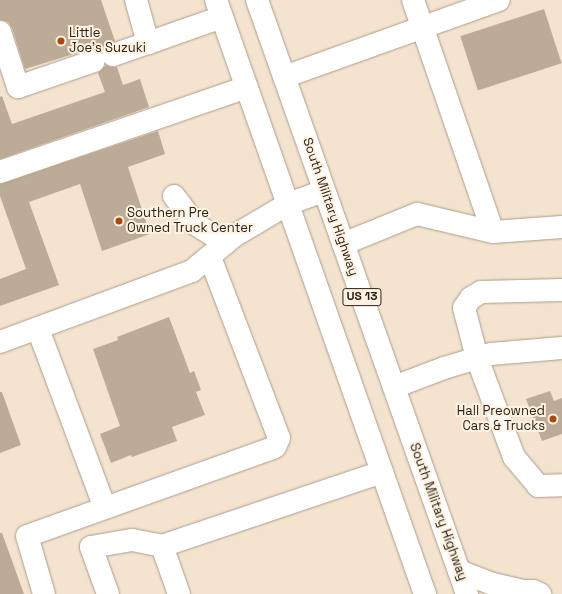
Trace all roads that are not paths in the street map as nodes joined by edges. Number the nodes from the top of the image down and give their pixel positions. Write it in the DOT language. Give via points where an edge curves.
graph roads {
  1 [pos="136,0"];
  2 [pos="257,0"];
  3 [pos="413,0"];
  4 [pos="499,0"];
  5 [pos="219,8"];
  6 [pos="423,29"];
  7 [pos="0,32"];
  8 [pos="148,43"];
  9 [pos="284,77"];
  10 [pos="247,87"];
  11 [pos="0,172"];
  12 [pos="324,191"];
  13 [pos="174,196"];
  14 [pos="288,204"];
  15 [pos="562,228"];
  16 [pos="493,232"];
  17 [pos="226,243"];
  18 [pos="343,244"];
  19 [pos="210,257"];
  20 [pos="562,290"];
  21 [pos="38,329"];
  22 [pos="0,342"];
  23 [pos="562,348"];
  24 [pos="477,358"];
  25 [pos="394,387"];
  26 [pos="382,472"];
  27 [pos="562,485"];
  28 [pos="105,508"];
  29 [pos="82,516"];
  30 [pos="162,546"];
  31 [pos="91,547"];
  32 [pos="459,571"];
  33 [pos="528,593"];
  34 [pos="44,594"];
  35 [pos="108,594"];
  36 [pos="180,594"];
  37 [pos="425,594"];
  38 [pos="467,594"];
  1 -- 8 [label="main road"];
  2 -- 9 [label="main road, South Military Highway / US 13"];
  3 -- 6 [label="main road"];
  4 -- 6 [label="main road"];
  5 -- 8 [label="main road"];
  5 -- 10 [label="main road, US 13"];
  6 -- 9 [label="main road"];
  6 -- 16 [label="main road"];
  7 -- 8 [label="main road" via="18,87"];
  9 -- 12 [label="main road, South Military Highway / US 13"];
  10 -- 11 [label="main road"];
  10 -- 14 [label="main road, US 13"];
  12 -- 14 [label="main road"];
  12 -- 18 [label="main road, South Military Highway / US 13"];
  13 -- 17 [label="main road" via="195,224"];
  14 -- 17 [label="main road"];
  14 -- 26 [label="main road, US 13"];
  15 -- 16 [label="main road"];
  16 -- 18 [label="main road" via="417,214"];
  17 -- 19 [label="main road"];
  18 -- 25 [label="main road, South Military Highway / US 13"];
  19 -- 21 [label="main road" via="192,271"];
  19 -- 28 [label="main road" via="279,438 275,447"];
  20 -- 24 [label="main road" via="481,292 471,298 464,308"];
  21 -- 22 [label="main road"];
  21 -- 28 [label="main road"];
  23 -- 24 [label="main road" via="491,354"];
  24 -- 25 [label="main road"];
  24 -- 27 [label="main road" via="514,457 538,486"];
  25 -- 32 [label="main road, South Military Highway / US 13"];
  26 -- 30 [label="main road"];
  26 -- 37 [label="main road, US 13"];
  28 -- 29 [label="main road"];
  29 -- 31 [label="main road"];
  29 -- 34 [label="main road" via="27,536"];
  30 -- 31 [label="main road" via="132,540"];
  30 -- 36 [label="main road"];
  31 -- 35 [label="main road"];
  32 -- 33 [label="main road" via="493,584"];
  32 -- 38 [label="main road, South Military Highway / US 13"];
}
